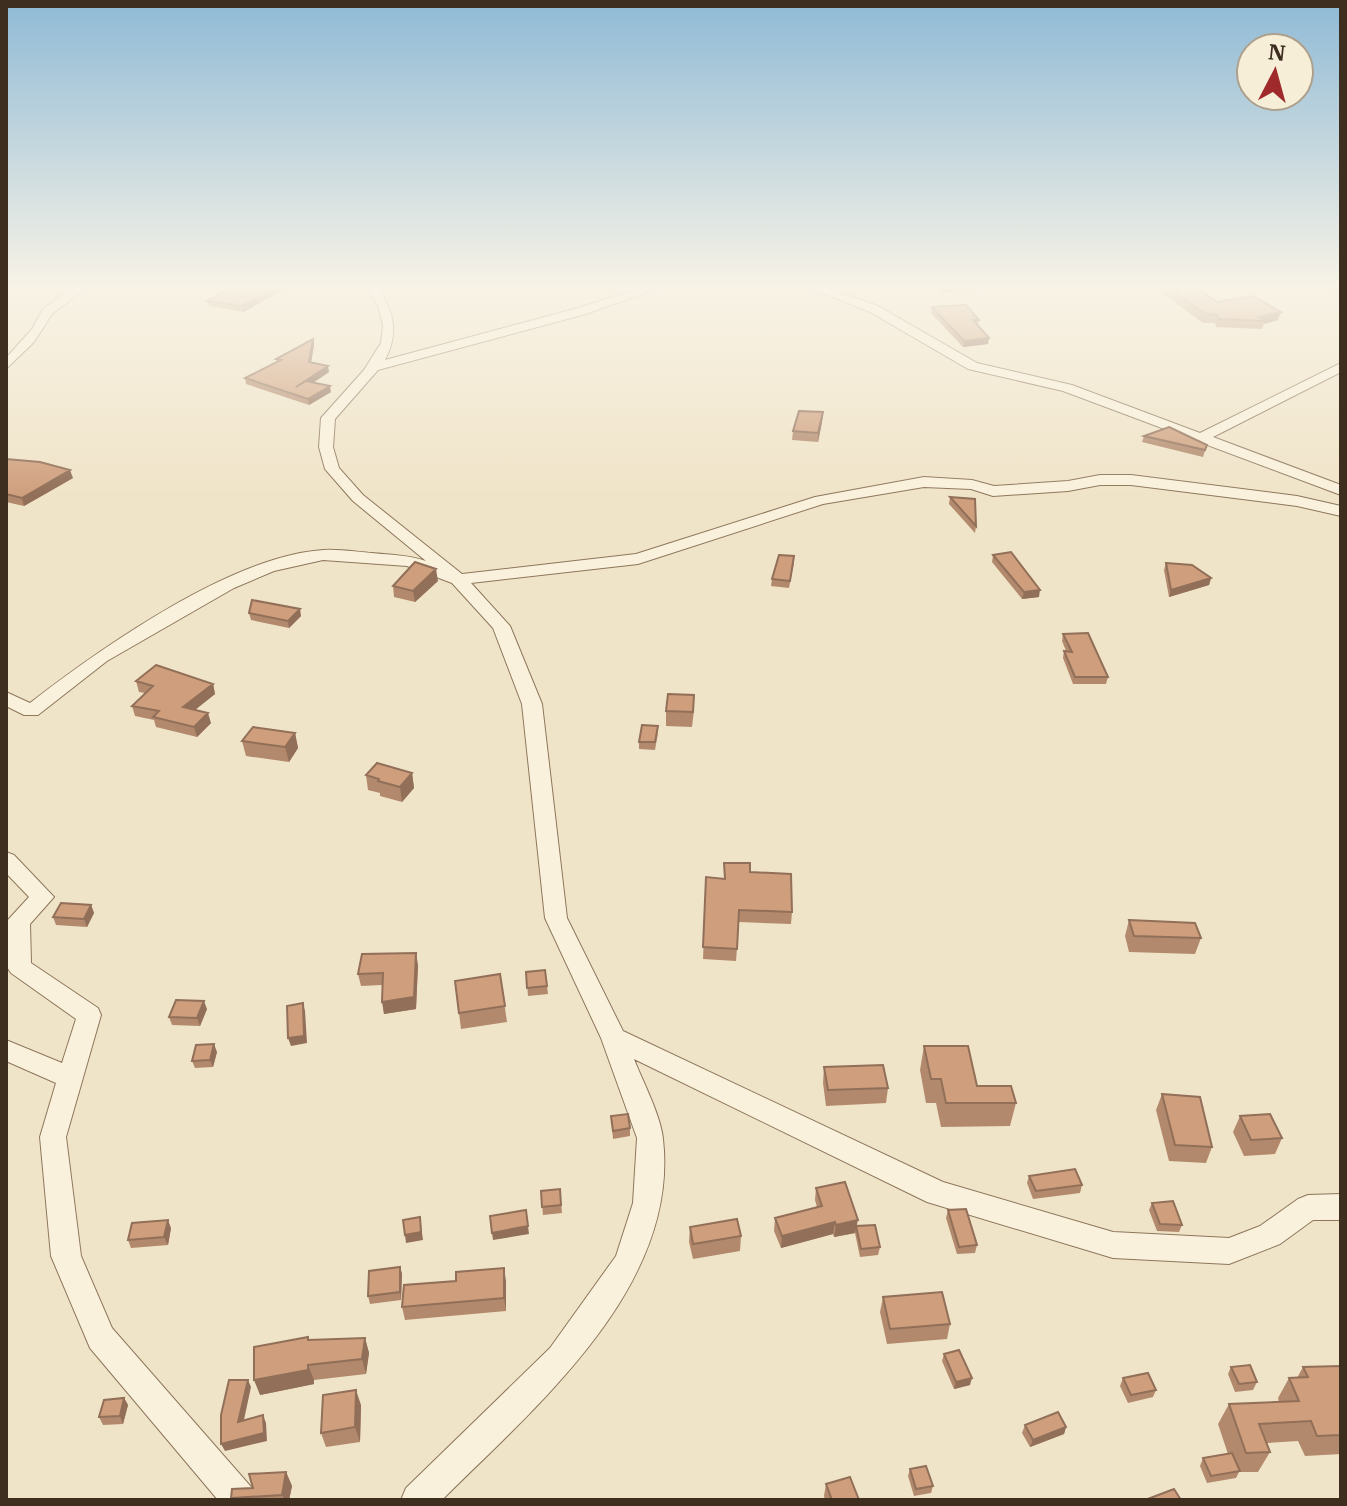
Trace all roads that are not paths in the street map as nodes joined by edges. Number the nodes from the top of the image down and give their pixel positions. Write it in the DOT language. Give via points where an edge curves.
graph roads {
  1 [pos="383,355"];
  2 [pos="418,355"];
  3 [pos="954,355"];
  4 [pos="378,366"];
  5 [pos="1341,367"];
  6 [pos="1200,438"];
  7 [pos="1341,490"];
  8 [pos="1341,511"];
  9 [pos="457,579"];
  10 [pos="6,698"];
  11 [pos="6,860"];
  12 [pos="614,1038"];
  13 [pos="6,1050"];
  14 [pos="69,1077"];
  15 [pos="1341,1207"];
  16 [pos="240,1500"];
  17 [pos="418,1500"];
  1 -- 4 [label="street"];
  2 -- 4 [label="street"];
  3 -- 6 [label="street" via="973,366 1067,388"];
  4 -- 9 [label="street" via="328,418 326,447 332,469 358,498"];
  5 -- 6 [label="street"];
  6 -- 7 [label="street"];
  8 -- 9 [label="street" via="1131,480 993,491 924,482 820,500 638,559"];
  9 -- 10 [label="street" via="410,561 323,555 269,567 228,584 101,657 31,711"];
  9 -- 12 [label="street" via="501,626 532,704 556,918"];
  11 -- 14 [label="street" via="43,897 18,922 19,967 89,1015"];
  12 -- 15 [label="street" via="937,1193 1113,1245 1229,1251 1270,1235 1308,1208"];
  12 -- 17 [label="street" via="650,1138 647,1203 628,1262 561,1359"];
  13 -- 14 [label="street"];
  14 -- 16 [label="street" via="53,1137 66,1256 101,1338"];
}
